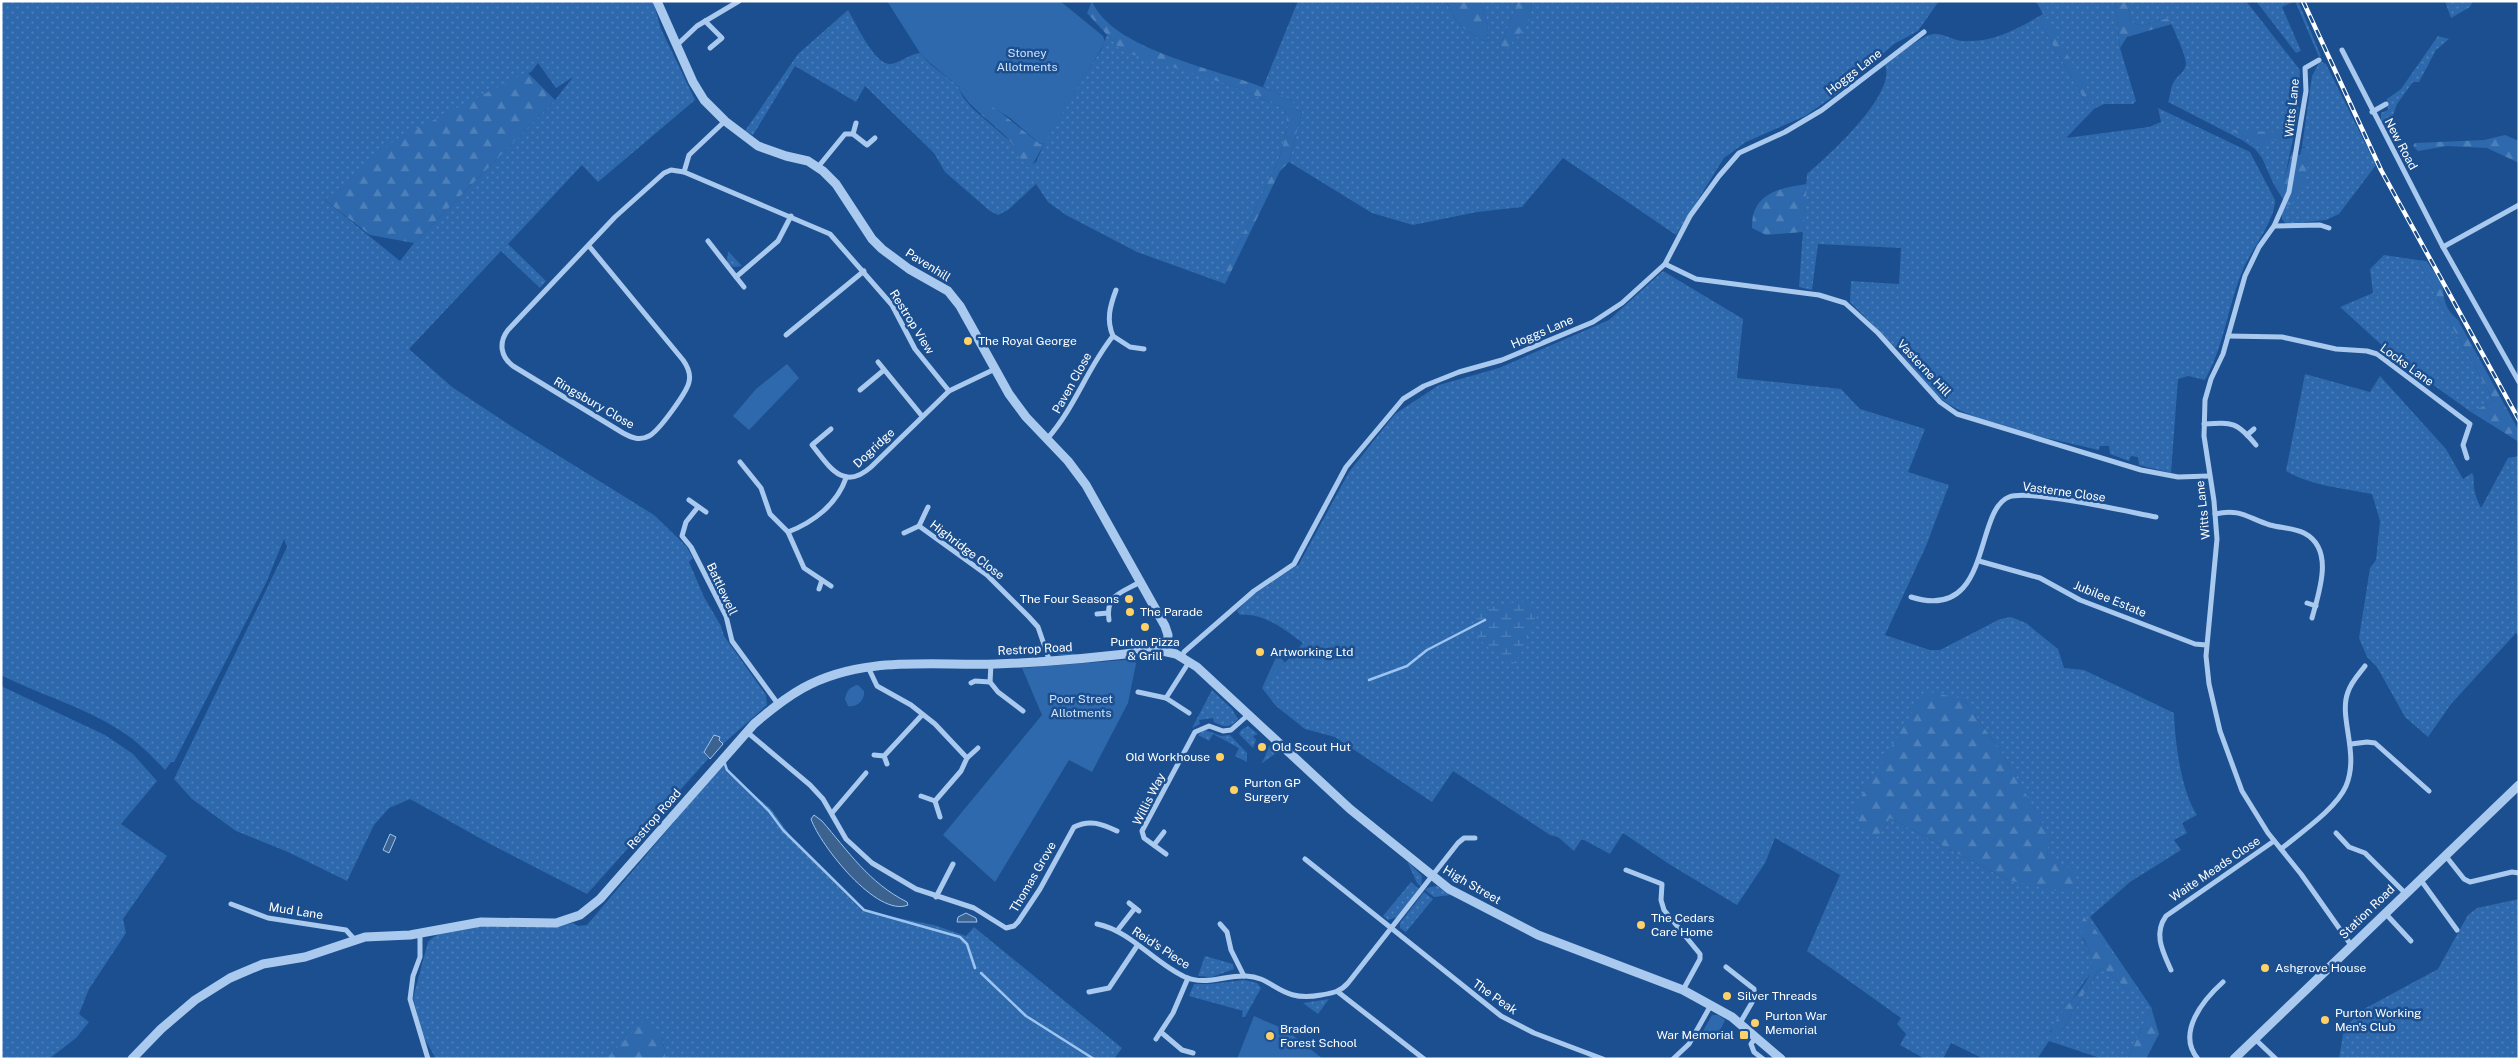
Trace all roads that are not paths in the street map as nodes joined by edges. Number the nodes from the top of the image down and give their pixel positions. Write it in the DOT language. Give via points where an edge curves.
graph roads {
  1 [pos="657,1"];
  2 [pos="739,1"];
  3 [pos="705,21"];
  4 [pos="1924,32"];
  5 [pos="677,46"];
  6 [pos="710,48"];
  7 [pos="2342,50"];
  8 [pos="2319,60"];
  9 [pos="2386,104"];
  10 [pos="2372,112"];
  11 [pos="725,121"];
  12 [pos="856,124"];
  13 [pos="852,134"];
  14 [pos="875,138"];
  15 [pos="818,167"];
  16 [pos="684,172"];
  17 [pos="2519,205"];
  18 [pos="791,216"];
  19 [pos="2274,226"];
  20 [pos="2329,228"];
  21 [pos="708,241"];
  22 [pos="589,246"];
  23 [pos="2443,247"];
  24 [pos="1665,264"];
  25 [pos="864,271"];
  26 [pos="736,277"];
  27 [pos="744,287"];
  28 [pos="1116,290"];
  29 [pos="786,335"];
  30 [pos="1113,336"];
  31 [pos="2228,336"];
  32 [pos="1144,350"];
  33 [pos="878,362"];
  34 [pos="995,369"];
  35 [pos="884,370"];
  36 [pos="2519,382"];
  37 [pos="860,390"];
  38 [pos="949,391"];
  39 [pos="922,416"];
  40 [pos="2204,424"];
  41 [pos="831,429"];
  42 [pos="2254,429"];
  43 [pos="2247,435"];
  44 [pos="1047,438"];
  45 [pos="2256,445"];
  46 [pos="2468,458"];
  47 [pos="740,462"];
  48 [pos="2209,476"];
  49 [pos="846,478"];
  50 [pos="689,500"];
  51 [pos="698,506"];
  52 [pos="928,507"];
  53 [pos="706,512"];
  54 [pos="2215,514"];
  55 [pos="2156,517"];
  56 [pos="919,526"];
  57 [pos="788,532"];
  58 [pos="904,533"];
  59 [pos="1979,561"];
  60 [pos="822,580"];
  61 [pos="1140,582"];
  62 [pos="831,586"];
  63 [pos="819,589"];
  64 [pos="1911,597"];
  65 [pos="2306,603"];
  66 [pos="2316,606"];
  67 [pos="1108,613"];
  68 [pos="1097,614"];
  69 [pos="2312,618"];
  70 [pos="1109,620"];
  71 [pos="2206,645"];
  72 [pos="1167,651"];
  73 [pos="1185,659"];
  74 [pos="1050,662"];
  75 [pos="992,664"];
  76 [pos="2365,666"];
  77 [pos="868,667"];
  78 [pos="990,682"];
  79 [pos="971,683"];
  80 [pos="1138,692"];
  81 [pos="1166,698"];
  82 [pos="778,704"];
  83 [pos="1023,711"];
  84 [pos="1190,713"];
  85 [pos="922,715"];
  86 [pos="1248,715"];
  87 [pos="747,732"];
  88 [pos="2351,744"];
  89 [pos="978,748"];
  90 [pos="874,754"];
  91 [pos="884,756"];
  92 [pos="967,758"];
  93 [pos="887,764"];
  94 [pos="866,773"];
  95 [pos="2519,785"];
  96 [pos="2429,791"];
  97 [pos="921,796"];
  98 [pos="935,801"];
  99 [pos="832,813"];
  100 [pos="940,817"];
  101 [pos="1465,830"];
  102 [pos="1118,831"];
  103 [pos="1164,832"];
  104 [pos="2336,832"];
  105 [pos="1464,838"];
  106 [pos="1475,838"];
  107 [pos="2274,841"];
  108 [pos="1154,845"];
  109 [pos="2281,849"];
  110 [pos="1166,854"];
  111 [pos="2445,855"];
  112 [pos="1305,859"];
  113 [pos="953,864"];
  114 [pos="1626,870"];
  115 [pos="2519,874"];
  116 [pos="1432,877"];
  117 [pos="2420,879"];
  118 [pos="2405,893"];
  119 [pos="936,896"];
  120 [pos="1129,903"];
  121 [pos="231,904"];
  122 [pos="2384,913"];
  123 [pos="1097,924"];
  124 [pos="1220,924"];
  125 [pos="1391,928"];
  126 [pos="2457,930"];
  127 [pos="1117,931"];
  128 [pos="420,934"];
  129 [pos="355,940"];
  130 [pos="2411,942"];
  131 [pos="2351,945"];
  132 [pos="1137,946"];
  133 [pos="1726,967"];
  134 [pos="2171,970"];
  135 [pos="1244,976"];
  136 [pos="1188,978"];
  137 [pos="2223,982"];
  138 [pos="1683,990"];
  139 [pos="1089,992"];
  140 [pos="1338,992"];
  141 [pos="1711,1005"];
  142 [pos="1740,1023"];
  143 [pos="1162,1033"];
  144 [pos="1756,1037"];
  145 [pos="1156,1039"];
  146 [pos="2255,1039"];
  147 [pos="1193,1053"];
  148 [pos="132,1059"];
  149 [pos="428,1059"];
  150 [pos="1424,1059"];
  151 [pos="1603,1059"];
  152 [pos="1673,1059"];
  153 [pos="1763,1059"];
  154 [pos="1781,1059"];
  155 [pos="2198,1059"];
  156 [pos="2234,1059"];
  157 [pos="2276,1059"];
  1 -- 5 [label="street, Pavenhill"];
  2 -- 3 [label="street"];
  3 -- 5 [label="street"];
  3 -- 6 [label="street" via="722,38"];
  4 -- 24 [label="street, Hoggs Lane" via="1822,110 1785,132 1739,153 1690,216"];
  5 -- 11 [label="street, Pavenhill" via="698,91"];
  7 -- 10 [label="street, New Road"];
  8 -- 19 [label="street, Witts Lane" via="2305,68 2306,92 2293,179"];
  9 -- 10 [label="street"];
  10 -- 23 [label="street, New Road"];
  11 -- 15 [label="street, Pavenhill" via="760,148 808,160"];
  11 -- 16 [label="street" via="689,155"];
  12 -- 13 [label="street"];
  13 -- 14 [label="street" via="867,145"];
  13 -- 15 [label="street" via="840,137"];
  15 -- 34 [label="street, Pavenhill" via="836,184 882,249 954,297"];
  16 -- 18 [label="street, Restrop View"];
  16 -- 22 [label="street, Ringsbury Close" via="670,170 660,175"];
  17 -- 23 [label="street"];
  18 -- 25 [label="street, Restrop View" via="830,234"];
  18 -- 26 [label="street" via="778,241"];
  19 -- 20 [label="street" via="2320,225"];
  19 -- 31 [label="street, Witts Lane" via="2259,246 2245,276"];
  21 -- 26 [label="street"];
  22 -- 22 [label="street, Ringsbury Close" via="506,334 502,344 504,355 519,370 623,434 644,438 655,431 681,398 689,382 689,371"];
  23 -- 36 [label="street, New Road"];
  24 -- 48 [label="street, Vasterne Hill" via="1696,279 1838,300 1866,322 1940,402 1957,414 2141,470 2178,477"];
  24 -- 73 [label="street, Hoggs Lane" via="1622,303 1593,322 1502,360 1424,386 1403,399 1346,467 1294,564 1245,598 1184,652"];
  25 -- 29 [label="street"];
  25 -- 38 [label="street, Restrop View" via="892,305 915,350"];
  26 -- 27 [label="street"];
  28 -- 30 [label="street" via="1109,310"];
  30 -- 32 [label="street" via="1130,347"];
  30 -- 44 [label="street, Paven Close" via="1093,364 1064,420"];
  31 -- 40 [label="street, Witts Lane" via="2206,393"];
  31 -- 46 [label="street, Locks Lane" via="2282,337 2377,354 2470,424 2463,445"];
  33 -- 35 [label="street"];
  34 -- 38 [label="street"];
  34 -- 44 [label="street, Pavenhill" via="1017,406"];
  35 -- 37 [label="street"];
  35 -- 39 [label="street"];
  38 -- 39 [label="street, Dogridge"];
  39 -- 49 [label="street, Dogridge" via="866,472"];
  40 -- 43 [label="street" via="2234,424"];
  40 -- 48 [label="street, Witts Lane"];
  41 -- 49 [label="street, Dogridge" via="812,445 832,470"];
  42 -- 43 [label="street"];
  43 -- 45 [label="street"];
  44 -- 61 [label="street, Pavenhill" via="1086,485"];
  47 -- 57 [label="street" via="743,470 761,488 768,511"];
  48 -- 54 [label="street, Witts Lane"];
  49 -- 57 [label="street" via="841,490 822,512"];
  50 -- 51 [label="street"];
  51 -- 53 [label="street"];
  51 -- 82 [label="street, Battlewell" via="686,522 682,536 691,547 726,616 732,641"];
  52 -- 56 [label="street, Highridge Close"];
  54 -- 66 [label="street" via="2241,513 2271,525 2299,531 2312,539 2322,562"];
  54 -- 71 [label="street, Witts Lane" via="2216,556"];
  55 -- 59 [label="street, Vasterne Close" via="2015,495 1998,506"];
  56 -- 58 [label="street, Highridge Close"];
  56 -- 74 [label="street, Highridge Close" via="987,575 1029,617 1038,627"];
  57 -- 60 [label="street" via="804,568"];
  59 -- 64 [label="street, Vasterne Close" via="1969,580 1954,594 1935,600"];
  59 -- 71 [label="street, Jubilee Estate" via="2040,578 2080,600 2195,644"];
  60 -- 62 [label="street"];
  60 -- 63 [label="street"];
  61 -- 67 [label="street" via="1111,599"];
  61 -- 72 [label="street, Pavenhill" via="1167,631"];
  65 -- 66 [label="street"];
  66 -- 69 [label="street"];
  67 -- 68 [label="street"];
  67 -- 70 [label="street"];
  71 -- 107 [label="street, Witts Lane" via="2208,684 2228,758 2242,791"];
  72 -- 73 [label="street, High Street"];
  72 -- 74 [label="street, Restrop Road"];
  73 -- 81 [label="street, Hoggs Lane"];
  73 -- 86 [label="street, High Street"];
  74 -- 75 [label="street, Restrop Road"];
  75 -- 77 [label="street, Restrop Road" via="901,663"];
  75 -- 78 [label="street"];
  76 -- 88 [label="street" via="2346,697"];
  77 -- 82 [label="street, Restrop Road" via="813,683"];
  77 -- 85 [label="street" via="877,686"];
  78 -- 79 [label="street" via="975,680"];
  78 -- 83 [label="street"];
  80 -- 81 [label="street"];
  81 -- 84 [label="street"];
  82 -- 87 [label="street, Restrop Road"];
  85 -- 91 [label="street"];
  85 -- 92 [label="street"];
  86 -- 108 [label="street, Willis Way" via="1232,730 1223,731 1209,726 1195,732 1142,831 1144,838"];
  86 -- 116 [label="street, High Street" via="1350,809"];
  87 -- 99 [label="street, Thomas Grove" via="810,785"];
  87 -- 128 [label="street, Restrop Road" via="600,899 580,915 556,923 481,922"];
  88 -- 96 [label="street" via="2375,743"];
  88 -- 109 [label="street" via="2352,762 2344,790 2316,820"];
  89 -- 92 [label="street"];
  90 -- 91 [label="street"];
  91 -- 93 [label="street"];
  92 -- 98 [label="street" via="961,771"];
  94 -- 99 [label="street"];
  95 -- 111 [label="street, Station Road"];
  97 -- 98 [label="street"];
  98 -- 100 [label="street"];
  99 -- 119 [label="street, Thomas Grove" via="846,838 872,863 908,885"];
  101 -- 105 [label="street"];
  102 -- 119 [label="street, Thomas Grove" via="1097,822 1074,827 1040,889 1014,926 1006,928 974,908"];
  103 -- 108 [label="street"];
  104 -- 118 [label="street" via="2349,847 2365,853"];
  105 -- 106 [label="street"];
  105 -- 116 [label="street"];
  107 -- 109 [label="street, Witts Lane"];
  107 -- 134 [label="street, Waite Meads Close" via="2166,916 2160,928 2160,939"];
  108 -- 110 [label="street, Willis Way"];
  109 -- 131 [label="street, Witts Lane"];
  111 -- 115 [label="street" via="2468,882 2512,872"];
  111 -- 117 [label="street, Station Road"];
  112 -- 125 [label="street"];
  113 -- 119 [label="street"];
  114 -- 138 [label="street" via="1662,884 1664,910 1698,949 1700,959"];
  116 -- 125 [label="street"];
  116 -- 138 [label="street, High Street" via="1530,932"];
  117 -- 118 [label="street, Station Road"];
  117 -- 126 [label="street"];
  118 -- 122 [label="street, Station Road"];
  120 -- 127 [label="street" via="1137,909"];
  121 -- 129 [label="street, Mud Lane" via="268,918 346,930"];
  122 -- 130 [label="street"];
  122 -- 131 [label="street, Station Road"];
  123 -- 127 [label="street, Reid's Piece"];
  124 -- 135 [label="street" via="1227,932 1231,950"];
  125 -- 140 [label="street"];
  125 -- 151 [label="street, The Peak" via="1502,1016 1534,1033"];
  127 -- 132 [label="street, Reid's Piece"];
  128 -- 129 [label="street, Restrop Road"];
  128 -- 149 [label="street" via="420,957 410,999"];
  129 -- 148 [label="street, Restrop Road" via="305,957 249,969 201,996 161,1029"];
  131 -- 146 [label="street, Station Road"];
  132 -- 136 [label="street, Reid's Piece"];
  132 -- 139 [label="street" via="1109,988"];
  133 -- 142 [label="street" via="1754,989 1754,999"];
  135 -- 136 [label="street, Reid's Piece" via="1206,981"];
  135 -- 140 [label="street, Reid's Piece" via="1251,976 1292,997 1308,998"];
  136 -- 143 [label="street"];
  137 -- 155 [label="street" via="2203,1003 2193,1025 2190,1045"];
  138 -- 141 [label="street, High Street"];
  140 -- 150 [label="street"];
  141 -- 142 [label="street, High Street"];
  141 -- 152 [label="street" via="1689,1044"];
  142 -- 144 [label="street, High Street"];
  143 -- 145 [label="street"];
  143 -- 147 [label="street" via="1182,1050"];
  144 -- 153 [label="street" via="1751,1044 1752,1049"];
  144 -- 154 [label="street, High Street"];
  146 -- 156 [label="street, Station Road"];
  146 -- 157 [label="street"];
}
